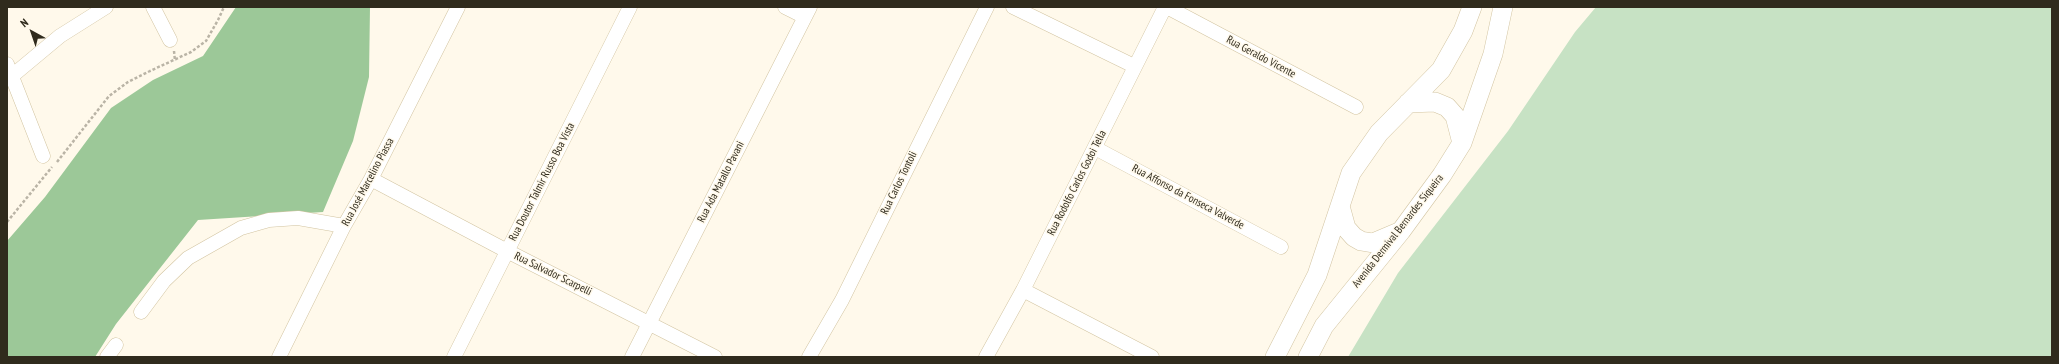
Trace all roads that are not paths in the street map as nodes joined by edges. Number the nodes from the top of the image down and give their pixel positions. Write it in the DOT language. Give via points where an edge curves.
graph roads {
  1 [pos="106,7"];
  2 [pos="153,7"];
  3 [pos="458,7"];
  4 [pos="630,7"];
  5 [pos="785,7"];
  6 [pos="987,7"];
  7 [pos="1013,7"];
  8 [pos="1166,7"];
  9 [pos="1472,7"];
  10 [pos="1503,7"];
  11 [pos="807,12"];
  12 [pos="170,40"];
  13 [pos="1134,66"];
  14 [pos="10,70"];
  15 [pos="1408,103"];
  16 [pos="1356,107"];
  17 [pos="1462,143"];
  18 [pos="1095,148"];
  19 [pos="43,156"];
  20 [pos="371,179"];
  21 [pos="1340,206"];
  22 [pos="344,226"];
  23 [pos="1402,231"];
  24 [pos="1281,247"];
  25 [pos="507,251"];
  26 [pos="1022,290"];
  27 [pos="141,312"];
  28 [pos="651,323"];
  29 [pos="116,345"];
  30 [pos="107,357"];
  31 [pos="279,357"];
  32 [pos="454,357"];
  33 [pos="632,357"];
  34 [pos="715,357"];
  35 [pos="809,357"];
  36 [pos="986,357"];
  37 [pos="1152,357"];
  38 [pos="1276,357"];
  39 [pos="1308,357"];
  1 -- 14 [label="street"];
  2 -- 12 [label="street"];
  3 -- 20 [label="street, Rua José Marcelino Piassa"];
  4 -- 25 [label="street, Rua Doutor Talmir Russo Boa Vista"];
  5 -- 11 [label="street"];
  6 -- 35 [label="street, Rua Carlos Tontoli" via="842,300"];
  7 -- 13 [label="street"];
  8 -- 13 [label="street, Rua Rodolfo Carlos Godoi Tella"];
  8 -- 16 [label="street, Rua Geraldo Vicente"];
  9 -- 15 [label="main road" via="1463,31 1440,70"];
  10 -- 17 [label="main road, Avenida Dermival Bernardes Siqueira" via="1493,54"];
  11 -- 28 [label="street, Rua Ada Matallo Pavani"];
  13 -- 18 [label="street, Rua Rodolfo Carlos Godoi Tella"];
  14 -- 19 [label="street"];
  15 -- 17 [label="main road" via="1435,102 1447,107 1454,116"];
  15 -- 21 [label="main road" via="1379,133 1351,173"];
  17 -- 23 [label="main road, Avenida Dermival Bernardes Siqueira"];
  18 -- 24 [label="street, Rua Affonso da Fonseca Valverde"];
  18 -- 26 [label="street, Rua Rodolfo Carlos Godoi Tella"];
  20 -- 22 [label="street, Rua José Marcelino Piassa"];
  20 -- 25 [label="street, Rua Salvador Scarpelli"];
  21 -- 23 [label="main road" via="1346,228 1361,241 1373,243"];
  21 -- 38 [label="main road" via="1317,275"];
  22 -- 27 [label="street" via="298,218 269,220 241,228 188,258 164,281"];
  22 -- 31 [label="street, Rua José Marcelino Piassa"];
  23 -- 39 [label="main road, Avenida Dermival Bernardes Siqueira" via="1324,326"];
  25 -- 28 [label="street, Rua Salvador Scarpelli"];
  25 -- 32 [label="street, Rua Doutor Talmir Russo Boa Vista"];
  26 -- 36 [label="street, Rua Rodolfo Carlos Godoi Tella"];
  26 -- 37 [label="street"];
  28 -- 33 [label="street, Rua Ada Matallo Pavani"];
  28 -- 34 [label="street, Rua Salvador Scarpelli"];
  29 -- 30 [label="street"];
}
